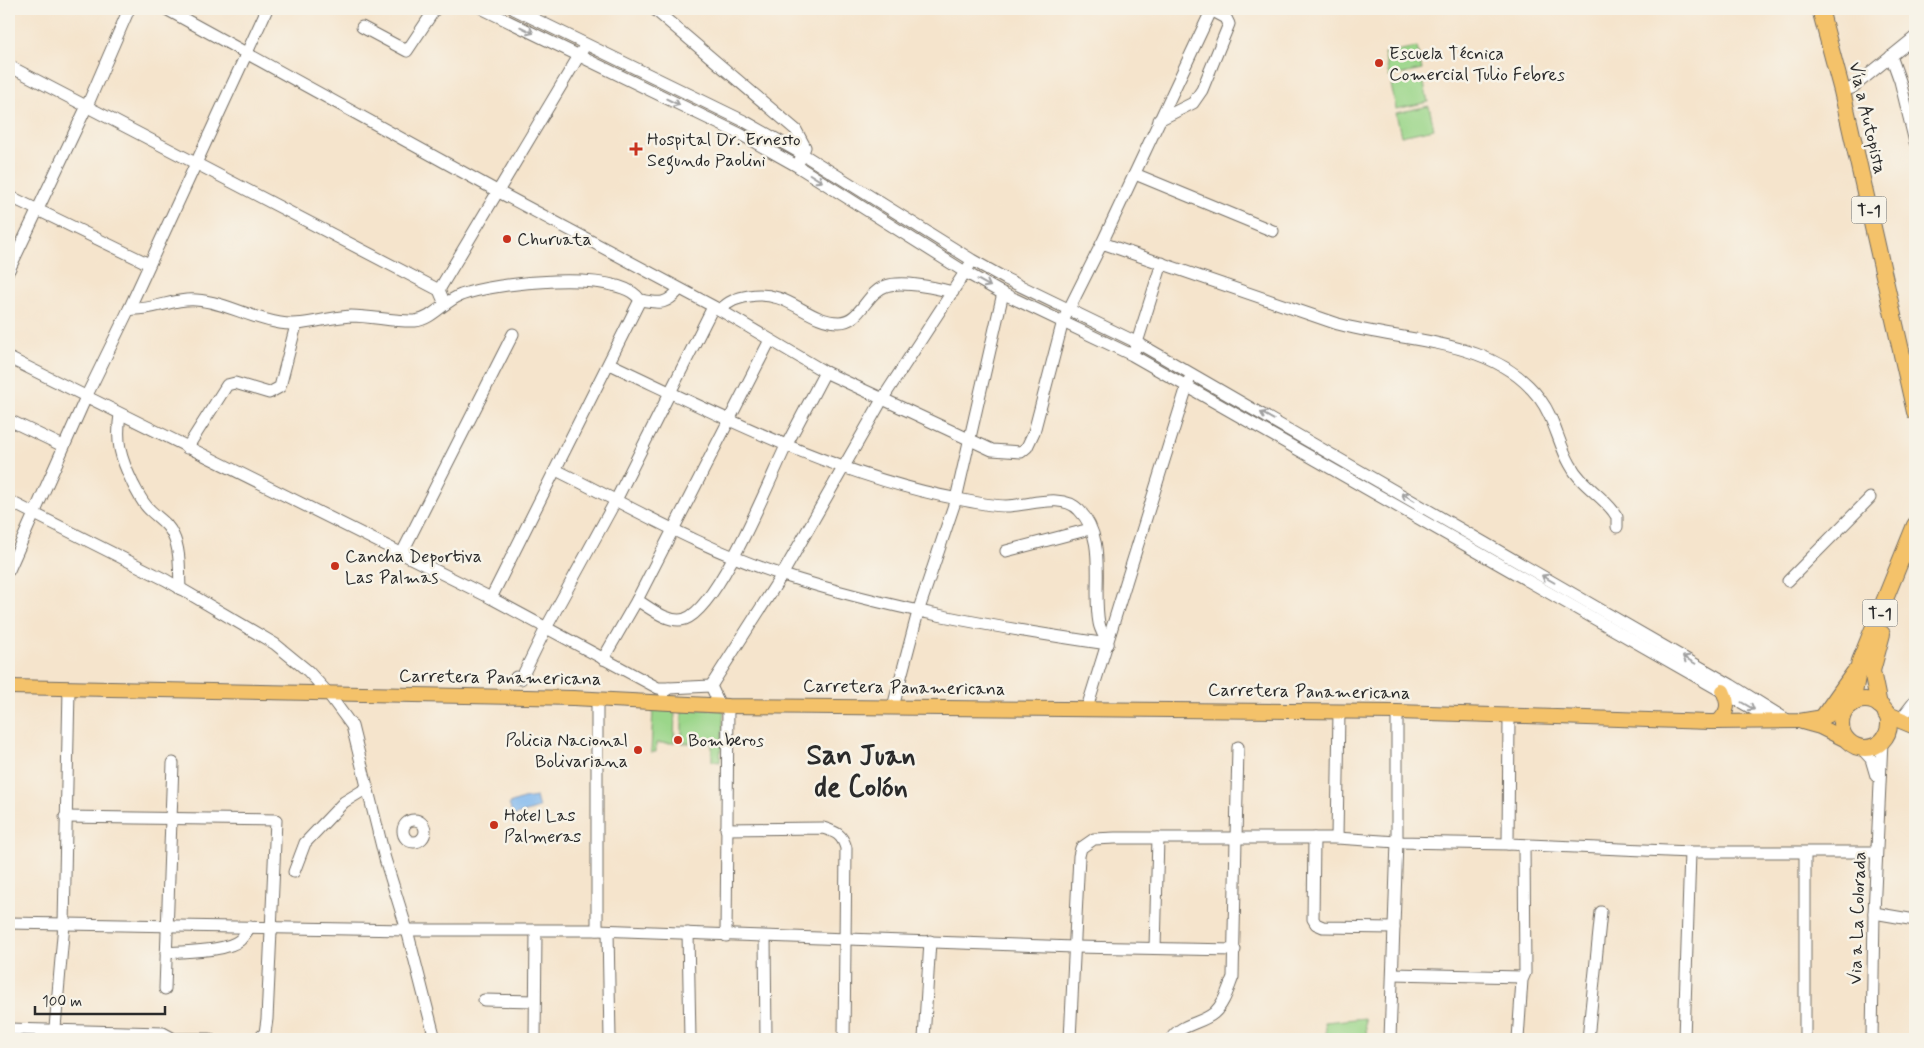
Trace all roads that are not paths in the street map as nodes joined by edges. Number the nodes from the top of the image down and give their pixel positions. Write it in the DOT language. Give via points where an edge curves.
graph roads {
  1 [pos="129,9"];
  2 [pos="166,9"];
  3 [pos="267,9"];
  4 [pos="435,9"];
  5 [pos="483,9"];
  6 [pos="514,9"];
  7 [pos="654,9"];
  8 [pos="1212,9"];
  9 [pos="1820,9"];
  10 [pos="1832,9"];
  11 [pos="362,27"];
  12 [pos="1915,37"];
  13 [pos="586,44"];
  14 [pos="246,53"];
  15 [pos="579,56"];
  16 [pos="1891,56"];
  17 [pos="9,66"];
  18 [pos="1847,90"];
  19 [pos="86,106"];
  20 [pos="1159,120"];
  21 [pos="1915,142"];
  22 [pos="804,155"];
  23 [pos="195,164"];
  24 [pos="797,166"];
  25 [pos="1134,174"];
  26 [pos="497,191"];
  27 [pos="9,196"];
  28 [pos="38,211"];
  29 [pos="1273,231"];
  30 [pos="1102,244"];
  31 [pos="972,260"];
  32 [pos="149,264"];
  33 [pos="1162,264"];
  34 [pos="9,270"];
  35 [pos="965,272"];
  36 [pos="439,290"];
  37 [pos="678,290"];
  38 [pos="953,292"];
  39 [pos="1003,293"];
  40 [pos="640,300"];
  41 [pos="445,304"];
  42 [pos="717,308"];
  43 [pos="1069,308"];
  44 [pos="129,309"];
  45 [pos="1063,321"];
  46 [pos="296,325"];
  47 [pos="513,334"];
  48 [pos="770,340"];
  49 [pos="1138,343"];
  50 [pos="1132,355"];
  51 [pos="9,358"];
  52 [pos="1915,363"];
  53 [pos="610,364"];
  54 [pos="826,372"];
  55 [pos="1192,374"];
  56 [pos="1186,387"];
  57 [pos="671,392"];
  58 [pos="86,396"];
  59 [pos="883,398"];
  60 [pos="1915,412"];
  61 [pos="120,414"];
  62 [pos="9,420"];
  63 [pos="728,421"];
  64 [pos="970,440"];
  65 [pos="63,446"];
  66 [pos="786,446"];
  67 [pos="187,448"];
  68 [pos="842,469"];
  69 [pos="556,470"];
  70 [pos="1870,498"];
  71 [pos="956,499"];
  72 [pos="616,500"];
  73 [pos="9,501"];
  74 [pos="33,514"];
  75 [pos="1915,525"];
  76 [pos="1617,527"];
  77 [pos="1090,529"];
  78 [pos="673,530"];
  79 [pos="1006,551"];
  80 [pos="402,553"];
  81 [pos="1915,555"];
  82 [pos="734,556"];
  83 [pos="9,570"];
  84 [pos="782,575"];
  85 [pos="1788,581"];
  86 [pos="180,589"];
  87 [pos="491,598"];
  88 [pos="637,600"];
  89 [pos="918,612"];
  90 [pos="546,628"];
  91 [pos="1108,644"];
  92 [pos="603,659"];
  93 [pos="1859,667"];
  94 [pos="516,677"];
  95 [pos="710,686"];
  96 [pos="9,687"];
  97 [pos="669,688"];
  98 [pos="69,689"];
  99 [pos="1723,691"];
  100 [pos="327,692"];
  101 [pos="598,699"];
  102 [pos="655,700"];
  103 [pos="1915,701"];
  104 [pos="722,705"];
  105 [pos="1849,706"];
  106 [pos="893,707"];
  107 [pos="1087,708"];
  108 [pos="1339,711"];
  109 [pos="1397,712"];
  110 [pos="1823,716"];
  111 [pos="1509,717"];
  112 [pos="1901,720"];
  113 [pos="1774,721"];
  114 [pos="1718,722"];
  115 [pos="1794,722"];
  116 [pos="1884,738"];
  117 [pos="1846,740"];
  118 [pos="1238,747"];
  119 [pos="1861,748"];
  120 [pos="173,763"];
  121 [pos="367,788"];
  122 [pos="1879,798"];
  123 [pos="65,817"];
  124 [pos="170,818"];
  125 [pos="726,829"];
  126 [pos="1158,838"];
  127 [pos="1236,838"];
  128 [pos="1314,838"];
  129 [pos="1337,838"];
  130 [pos="1397,842"];
  131 [pos="1508,844"];
  132 [pos="1524,845"];
  133 [pos="1690,852"];
  134 [pos="1805,852"];
  135 [pos="1876,852"];
  136 [pos="294,872"];
  137 [pos="1601,912"];
  138 [pos="1874,914"];
  139 [pos="1915,920"];
  140 [pos="9,923"];
  141 [pos="64,924"];
  142 [pos="167,925"];
  143 [pos="250,927"];
  144 [pos="270,928"];
  145 [pos="1394,928"];
  146 [pos="407,930"];
  147 [pos="602,931"];
  148 [pos="536,932"];
  149 [pos="688,934"];
  150 [pos="726,936"];
  151 [pos="765,937"];
  152 [pos="846,938"];
  153 [pos="930,941"];
  154 [pos="1074,947"];
  155 [pos="1155,948"];
  156 [pos="1235,950"];
  157 [pos="166,953"];
  158 [pos="1393,974"];
  159 [pos="1522,977"];
  160 [pos="165,989"];
  161 [pos="484,1000"];
  162 [pos="535,1001"];
  163 [pos="9,1029"];
  164 [pos="55,1034"];
  165 [pos="210,1039"];
  166 [pos="258,1039"];
  167 [pos="435,1039"];
  168 [pos="536,1039"];
  169 [pos="610,1039"];
  170 [pos="690,1039"];
  171 [pos="766,1039"];
  172 [pos="844,1039"];
  173 [pos="924,1039"];
  174 [pos="1070,1039"];
  175 [pos="1171,1039"];
  176 [pos="1390,1039"];
  177 [pos="1518,1039"];
  178 [pos="1588,1039"];
  179 [pos="1684,1039"];
  180 [pos="1805,1039"];
  181 [pos="1872,1039"];
  1 -- 19 [label="street"];
  2 -- 14 [label="street"];
  3 -- 14 [label="street"];
  4 -- 11 [label="street" via="407,51"];
  5 -- 15 [label="street, one-way"];
  6 -- 13 [label="street"];
  7 -- 22 [label="street" via="796,130 805,146"];
  8 -- 20 [label="street"];
  8 -- 20 [label="street" via="1226,18 1228,24 1202,90 1193,103"];
  9 -- 18 [label="highway, Vía a Autopista / T-1"];
  10 -- 18 [label="highway, Vía a Autopista / T-1"];
  12 -- 16 [label="street"];
  13 -- 15 [label="street"];
  13 -- 22 [label="street" via="746,122"];
  14 -- 23 [label="street"];
  14 -- 26 [label="street"];
  15 -- 24 [label="street, one-way" via="740,134"];
  15 -- 26 [label="street"];
  16 -- 18 [label="street"];
  16 -- 21 [label="street"];
  17 -- 19 [label="street"];
  18 -- 52 [label="highway, Vía a Autopista / T-1"];
  18 -- 60 [label="highway, Vía a Autopista / T-1"];
  19 -- 23 [label="street"];
  19 -- 28 [label="street"];
  20 -- 25 [label="street"];
  22 -- 24 [label="street"];
  22 -- 31 [label="street"];
  23 -- 32 [label="street"];
  23 -- 36 [label="street"];
  24 -- 35 [label="street, one-way"];
  25 -- 29 [label="street"];
  25 -- 30 [label="street"];
  26 -- 36 [label="street"];
  26 -- 37 [label="street"];
  27 -- 28 [label="street"];
  28 -- 32 [label="street"];
  28 -- 34 [label="street"];
  30 -- 33 [label="street"];
  30 -- 43 [label="street"];
  31 -- 35 [label="street"];
  31 -- 43 [label="street"];
  32 -- 44 [label="street"];
  33 -- 49 [label="street"];
  33 -- 76 [label="street" via="1347,326 1423,339 1501,364 1540,398 1569,463 1580,480 1613,511"];
  35 -- 38 [label="street"];
  35 -- 39 [label="street, one-way"];
  36 -- 41 [label="street"];
  37 -- 40 [label="street" via="670,300 657,303"];
  37 -- 42 [label="street"];
  38 -- 42 [label="street" via="887,285 874,292 852,318 840,322 810,313 784,298 769,294 736,298"];
  38 -- 59 [label="street"];
  39 -- 45 [label="street"];
  39 -- 64 [label="street"];
  40 -- 41 [label="street" via="636,294 601,283 554,281 479,289"];
  40 -- 53 [label="street"];
  41 -- 46 [label="street" via="416,320 350,316"];
  42 -- 48 [label="street"];
  42 -- 57 [label="street"];
  43 -- 45 [label="street"];
  43 -- 49 [label="street"];
  44 -- 46 [label="street" via="147,310 196,300 269,321"];
  44 -- 58 [label="street"];
  45 -- 50 [label="street"];
  45 -- 64 [label="street" via="1034,432 1027,447 1021,452 992,450"];
  46 -- 67 [label="street" via="280,386 269,393 235,383 227,385"];
  47 -- 80 [label="street"];
  48 -- 54 [label="street"];
  48 -- 63 [label="street"];
  49 -- 50 [label="street"];
  49 -- 55 [label="street"];
  50 -- 56 [label="street"];
  51 -- 58 [label="street"];
  53 -- 57 [label="street"];
  53 -- 69 [label="street"];
  54 -- 59 [label="street"];
  54 -- 66 [label="street"];
  55 -- 56 [label="street"];
  115 -- 55 [label="street, one-way"];
  56 -- 91 [label="street"];
  56 -- 99 [label="street"];
  57 -- 63 [label="street"];
  57 -- 72 [label="street"];
  58 -- 61 [label="street"];
  58 -- 65 [label="street"];
  59 -- 64 [label="street"];
  59 -- 68 [label="street"];
  61 -- 67 [label="street"];
  61 -- 86 [label="street" via="118,438 122,461 140,497 174,537"];
  62 -- 65 [label="street"];
  63 -- 66 [label="street"];
  63 -- 78 [label="street"];
  64 -- 71 [label="street"];
  65 -- 74 [label="street"];
  66 -- 68 [label="street"];
  66 -- 82 [label="street"];
  67 -- 80 [label="street"];
  68 -- 71 [label="street"];
  68 -- 84 [label="street"];
  69 -- 72 [label="street"];
  69 -- 87 [label="street"];
  70 -- 85 [label="street"];
  71 -- 77 [label="street" via="1007,506 1056,501 1068,503 1083,514"];
  71 -- 89 [label="street"];
  72 -- 78 [label="street"];
  72 -- 90 [label="street"];
  73 -- 74 [label="street"];
  74 -- 83 [label="street"];
  74 -- 86 [label="street"];
  75 -- 93 [label="highway, T-1"];
  77 -- 79 [label="street"];
  77 -- 91 [label="street" via="1098,561 1099,626"];
  78 -- 82 [label="street"];
  78 -- 88 [label="street"];
  80 -- 87 [label="street"];
  81 -- 112 [label="highway, T-1" via="1874,657 1872,670"];
  82 -- 84 [label="street"];
  82 -- 88 [label="street" via="711,594 694,615 683,620 668,618"];
  84 -- 89 [label="street"];
  84 -- 95 [label="street"];
  86 -- 100 [label="street" via="275,644 308,671"];
  87 -- 90 [label="street"];
  88 -- 92 [label="street"];
  89 -- 91 [label="street"];
  89 -- 106 [label="street"];
  90 -- 92 [label="street"];
  90 -- 94 [label="street" via="521,679"];
  91 -- 107 [label="street"];
  92 -- 97 [label="street" via="658,688"];
  93 -- 105 [label="highway, T-1"];
  93 -- 110 [label="highway"];
  95 -- 97 [label="street"];
  95 -- 104 [label="street"];
  96 -- 98 [label="main road, Carretera Panamericana"];
  97 -- 102 [label="street"];
  98 -- 100 [label="main road, Carretera Panamericana"];
  98 -- 123 [label="street"];
  99 -- 113 [label="street, one-way"];
  99 -- 114 [label="main road" via="1728,706"];
  100 -- 101 [label="main road, Carretera Panamericana"];
  100 -- 121 [label="street" via="352,726"];
  101 -- 102 [label="main road, Carretera Panamericana"];
  101 -- 147 [label="street"];
  102 -- 104 [label="main road, Carretera Panamericana"];
  103 -- 112 [label="street"];
  104 -- 106 [label="main road, Carretera Panamericana"];
  104 -- 125 [label="street"];
  105 -- 110 [label="main road, Carretera Panamericana"];
  105 -- 112 [label="highway" via="1868,700"];
  105 -- 117 [label="highway, T-1" via="1841,723"];
  106 -- 107 [label="main road, Carretera Panamericana"];
  107 -- 108 [label="main road, Carretera Panamericana"];
  108 -- 109 [label="main road, Carretera Panamericana"];
  108 -- 129 [label="street"];
  109 -- 111 [label="main road, Carretera Panamericana"];
  109 -- 130 [label="street"];
  110 -- 115 [label="main road, Carretera Panamericana"];
  111 -- 114 [label="main road, Carretera Panamericana"];
  111 -- 131 [label="street"];
  112 -- 116 [label="highway"];
  112 -- 116 [label="highway, T-1" via="1888,725"];
  113 -- 114 [label="main road, Carretera Panamericana"];
  113 -- 115 [label="main road, Carretera Panamericana"];
  115 -- 117 [label="main road, Carretera Panamericana" via="1820,728"];
  116 -- 119 [label="highway" via="1872,747"];
  116 -- 122 [label="street, Via a La Colorada"];
  117 -- 119 [label="highway"];
  118 -- 127 [label="street"];
  119 -- 122 [label="street, Via a La Colorada" via="1874,765"];
  120 -- 124 [label="street"];
  121 -- 136 [label="street" via="344,802 305,843"];
  121 -- 146 [label="street"];
  122 -- 135 [label="street, Via a La Colorada"];
  123 -- 124 [label="street"];
  123 -- 141 [label="street"];
  124 -- 142 [label="street"];
  124 -- 144 [label="street" via="276,820"];
  125 -- 150 [label="street"];
  125 -- 152 [label="street" via="823,828 838,833 846,848"];
  126 -- 127 [label="street"];
  126 -- 154 [label="street" via="1102,838 1081,848"];
  126 -- 155 [label="street"];
  127 -- 128 [label="street"];
  127 -- 156 [label="street"];
  128 -- 129 [label="street"];
  128 -- 145 [label="street" via="1313,918 1316,924"];
  129 -- 130 [label="street"];
  130 -- 131 [label="street"];
  130 -- 145 [label="street"];
  131 -- 132 [label="street"];
  132 -- 133 [label="street"];
  132 -- 159 [label="street" via="1525,974"];
  133 -- 134 [label="street"];
  133 -- 179 [label="street"];
  134 -- 135 [label="street"];
  134 -- 180 [label="street"];
  135 -- 138 [label="street, Via a La Colorada"];
  137 -- 178 [label="street"];
  138 -- 139 [label="street"];
  138 -- 181 [label="street, Via a La Colorada"];
  140 -- 141 [label="street"];
  141 -- 142 [label="street"];
  141 -- 164 [label="street"];
  142 -- 143 [label="street"];
  142 -- 157 [label="street"];
  143 -- 144 [label="street"];
  143 -- 157 [label="street" via="232,944"];
  144 -- 146 [label="street"];
  144 -- 166 [label="street" via="267,1019 265,1034"];
  145 -- 158 [label="street"];
  146 -- 148 [label="street"];
  146 -- 167 [label="street"];
  147 -- 148 [label="street"];
  147 -- 149 [label="street"];
  147 -- 169 [label="street"];
  148 -- 162 [label="street"];
  149 -- 150 [label="street"];
  149 -- 170 [label="street"];
  150 -- 151 [label="street"];
  151 -- 152 [label="street"];
  151 -- 171 [label="street"];
  152 -- 153 [label="street"];
  152 -- 172 [label="street"];
  153 -- 154 [label="street"];
  153 -- 173 [label="street"];
  154 -- 155 [label="street"];
  154 -- 174 [label="street"];
  155 -- 156 [label="street"];
  156 -- 175 [label="street" via="1233,977 1214,1013 1175,1033"];
  157 -- 160 [label="street"];
  158 -- 159 [label="street"];
  158 -- 176 [label="street"];
  159 -- 177 [label="street"];
  161 -- 162 [label="street"];
  162 -- 168 [label="street"];
  163 -- 164 [label="street"];
  164 -- 165 [label="street" via="163,1033 174,1039"];
}
